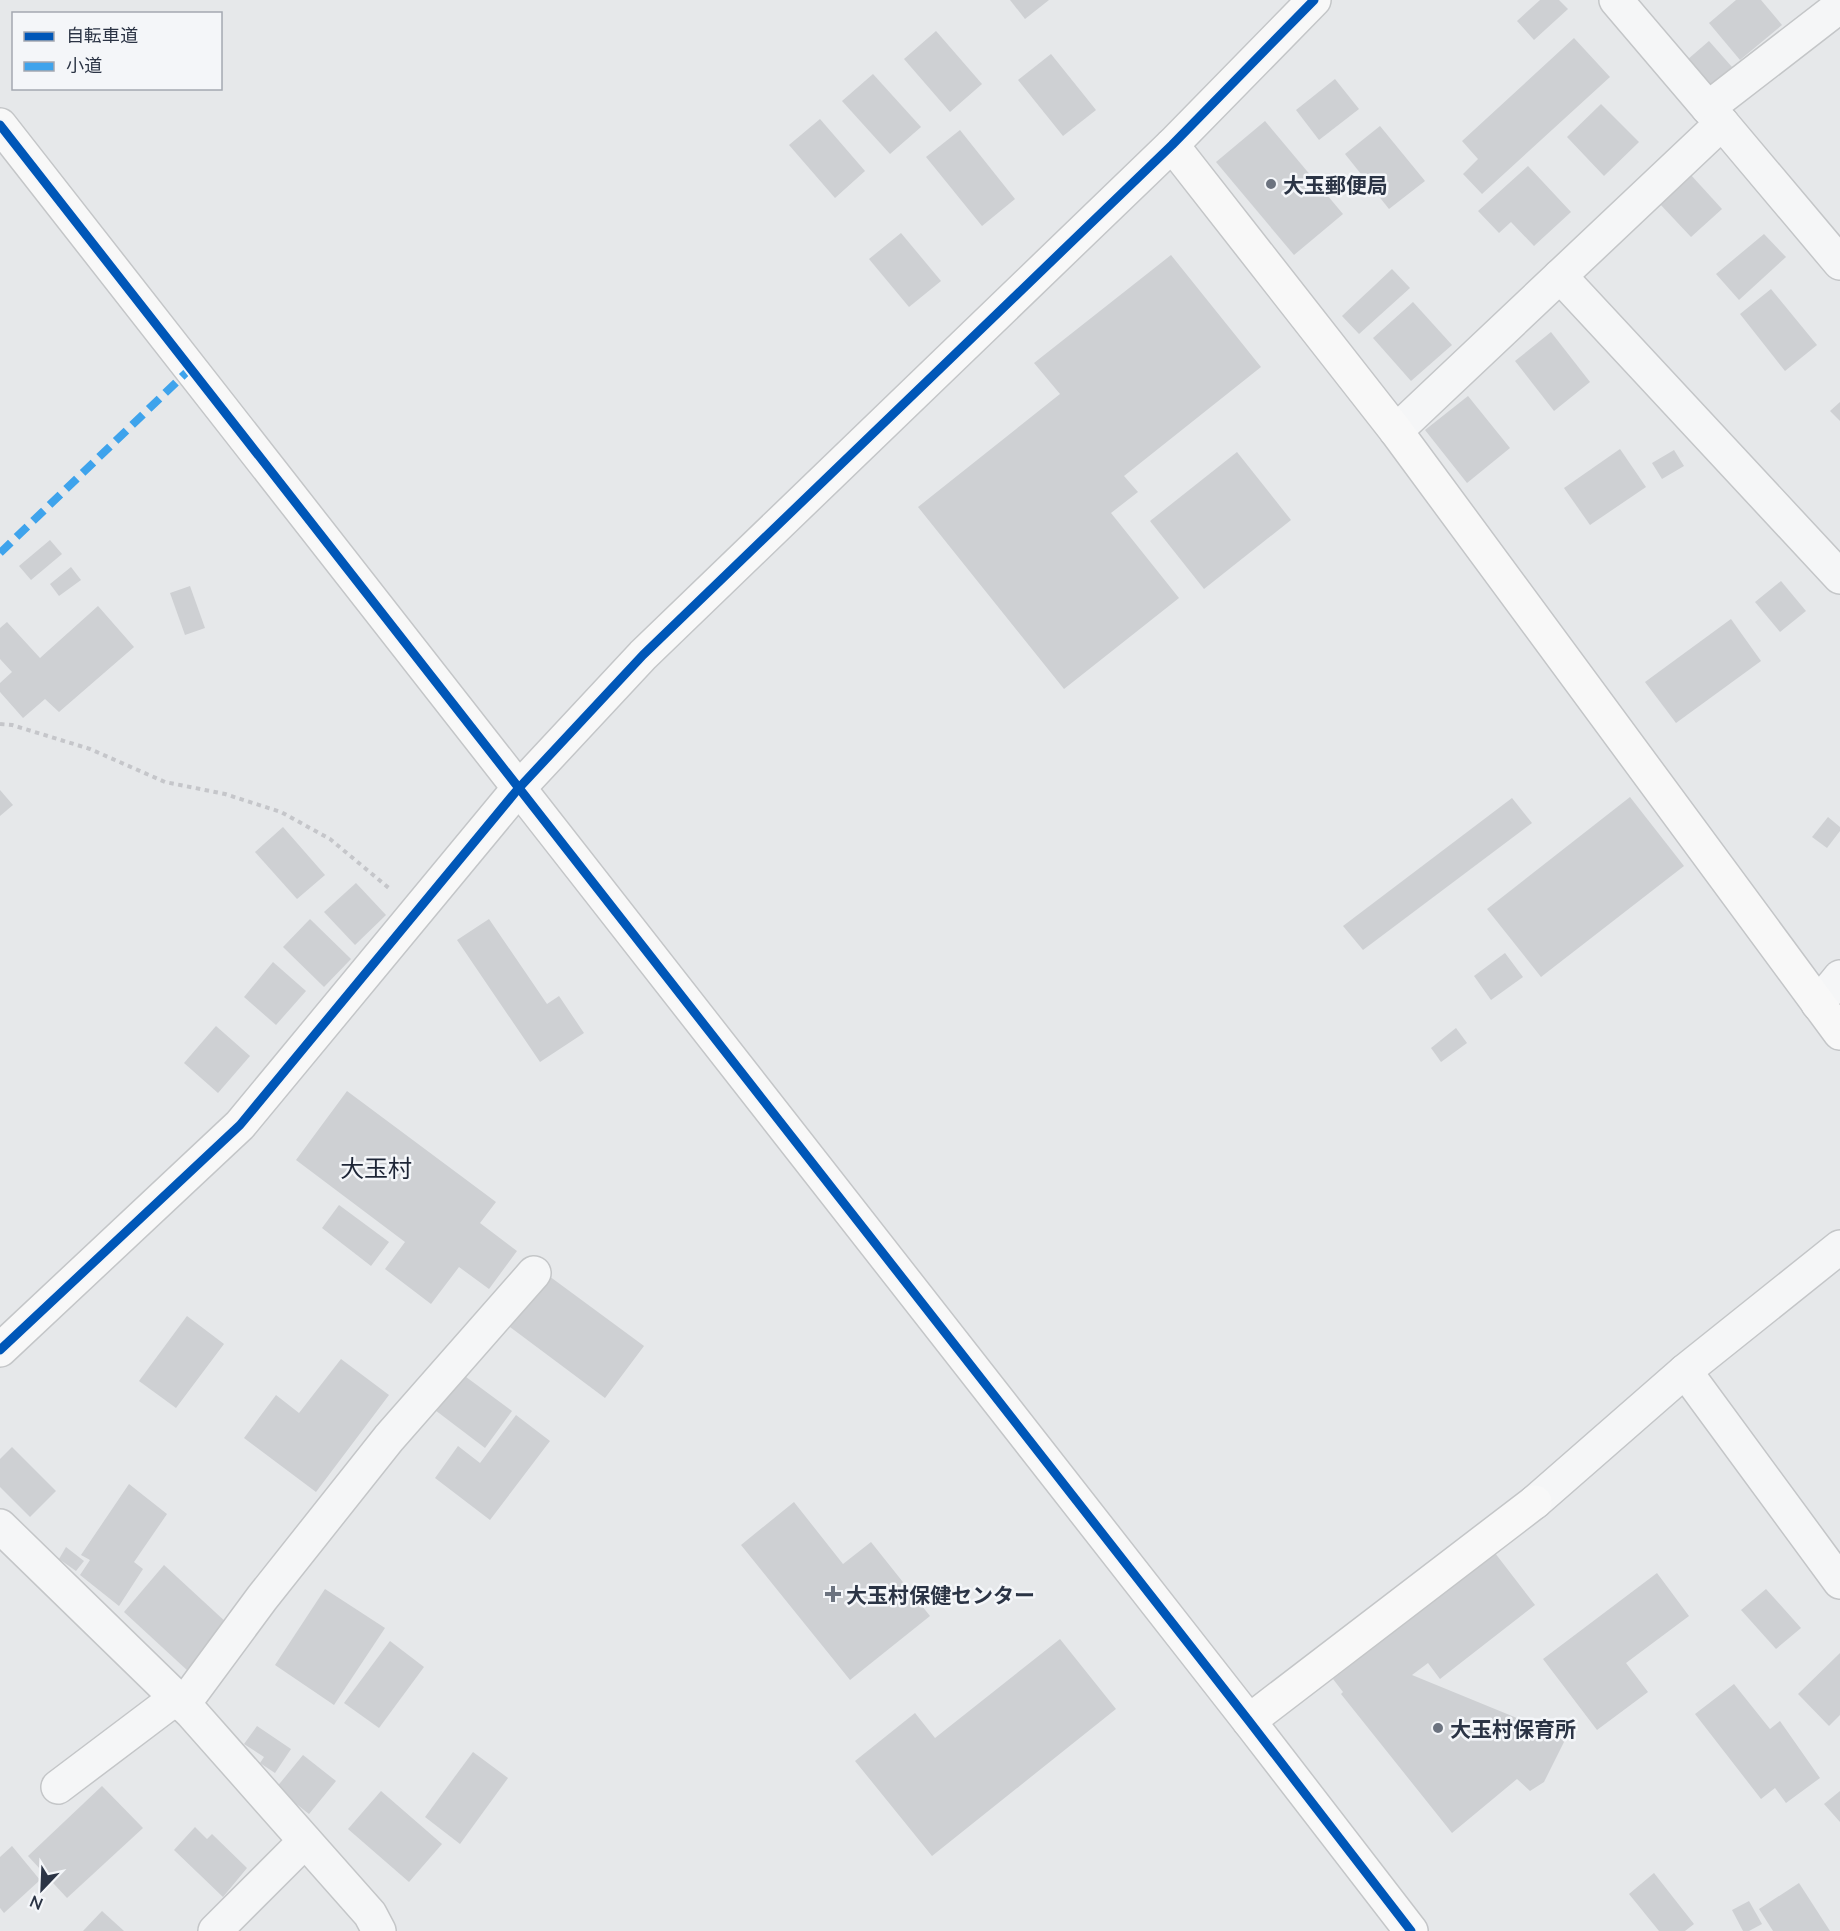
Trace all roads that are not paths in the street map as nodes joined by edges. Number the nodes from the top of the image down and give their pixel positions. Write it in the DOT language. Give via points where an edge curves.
graph roads {
  1 [pos="1314,0"];
  2 [pos="1616,0"];
  3 [pos="1840,6"];
  4 [pos="1715,116"];
  5 [pos="0,125"];
  6 [pos="1172,145"];
  7 [pos="1840,263"];
  8 [pos="1560,276"];
  9 [pos="1396,431"];
  10 [pos="1840,577"];
  11 [pos="518,789"];
  12 [pos="1840,977"];
  13 [pos="1818,1004"];
  14 [pos="1840,1033"];
  15 [pos="1840,1247"];
  16 [pos="534,1273"];
  17 [pos="0,1350"];
  18 [pos="1685,1371"];
  19 [pos="0,1526"];
  20 [pos="1840,1582"];
  21 [pos="179,1701"];
  22 [pos="1249,1720"];
  23 [pos="58,1787"];
  24 [pos="305,1841"];
  25 [pos="221,1929"];
  26 [pos="380,1931"];
  27 [pos="1411,1931"];
  1 -- 6 [label="street"];
  2 -- 4 [label="street"];
  3 -- 4 [label="street"];
  4 -- 7 [label="street"];
  4 -- 8 [label="street"];
  5 -- 11 [label="street"];
  6 -- 9 [label="street"];
  6 -- 11 [label="street" via="643,655"];
  8 -- 9 [label="street"];
  8 -- 10 [label="street"];
  9 -- 13 [label="street"];
  11 -- 17 [label="street" via="240,1125"];
  11 -- 22 [label="street"];
  12 -- 13 [label="street"];
  13 -- 14 [label="street"];
  15 -- 18 [label="street"];
  16 -- 21 [label="street" via="390,1438"];
  18 -- 20 [label="street"];
  18 -- 22 [label="street" via="1535,1502"];
  19 -- 21 [label="street"];
  21 -- 23 [label="street"];
  21 -- 24 [label="street"];
  22 -- 27 [label="street"];
  24 -- 25 [label="street"];
  24 -- 26 [label="street" via="370,1914"];
}
